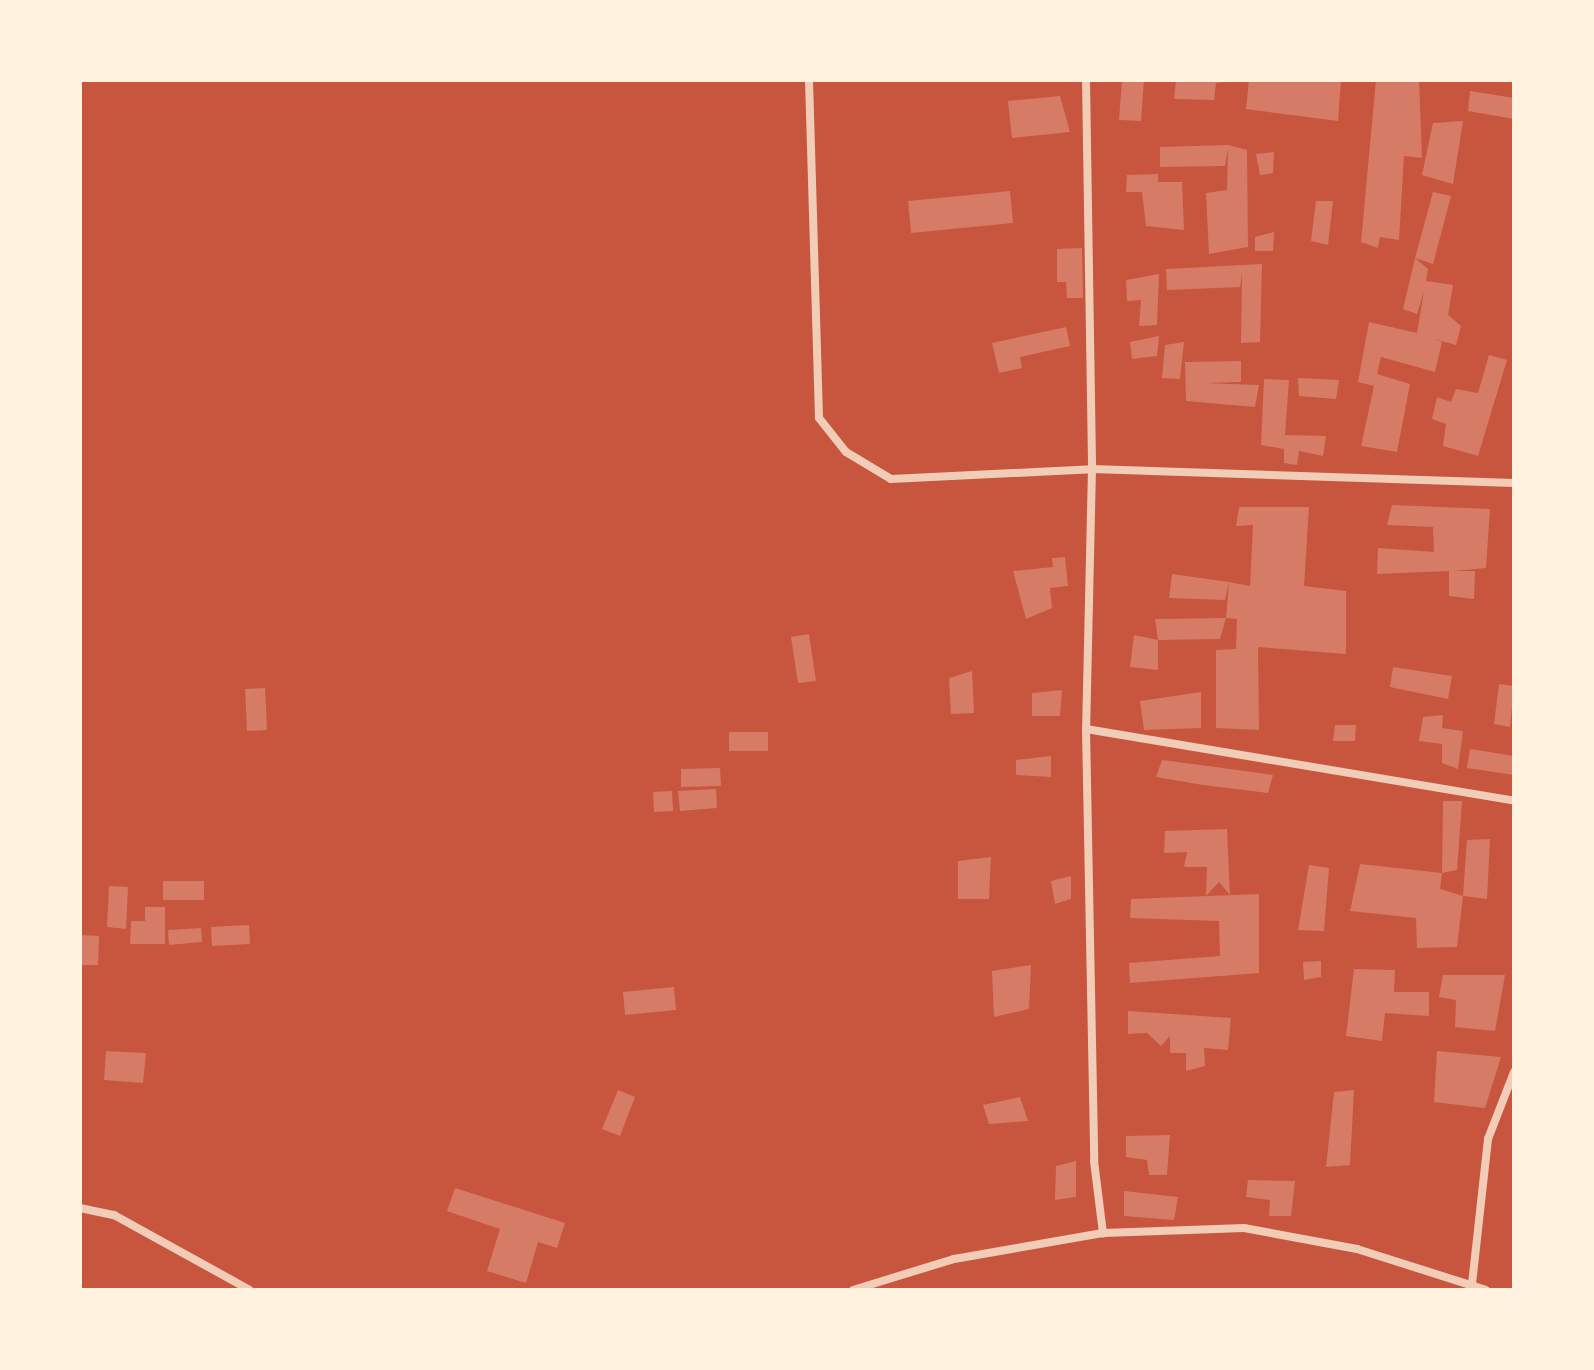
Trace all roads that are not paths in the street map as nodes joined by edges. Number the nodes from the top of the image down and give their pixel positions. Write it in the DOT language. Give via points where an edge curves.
graph roads {
  1 [pos="809,80"];
  2 [pos="1086,80"];
  3 [pos="1092,469"];
  4 [pos="1514,483"];
  5 [pos="1086,729"];
  6 [pos="1514,801"];
  7 [pos="1514,1072"];
  8 [pos="80,1208"];
  9 [pos="1103,1233"];
  10 [pos="1472,1284"];
  11 [pos="250,1290"];
  12 [pos="853,1290"];
  13 [pos="1486,1290"];
  1 -- 3 [label="street" via="819,418 846,452 891,479"];
  2 -- 3 [label="street"];
  3 -- 4 [label="street"];
  3 -- 5 [label="street"];
  5 -- 6 [label="street"];
  5 -- 9 [label="street" via="1094,1161"];
  7 -- 10 [label="street" via="1488,1139"];
  8 -- 11 [label="street" via="114,1215"];
  9 -- 10 [label="street" via="1244,1228 1357,1249"];
  9 -- 12 [label="street" via="954,1259"];
  10 -- 13 [label="street"];
}
